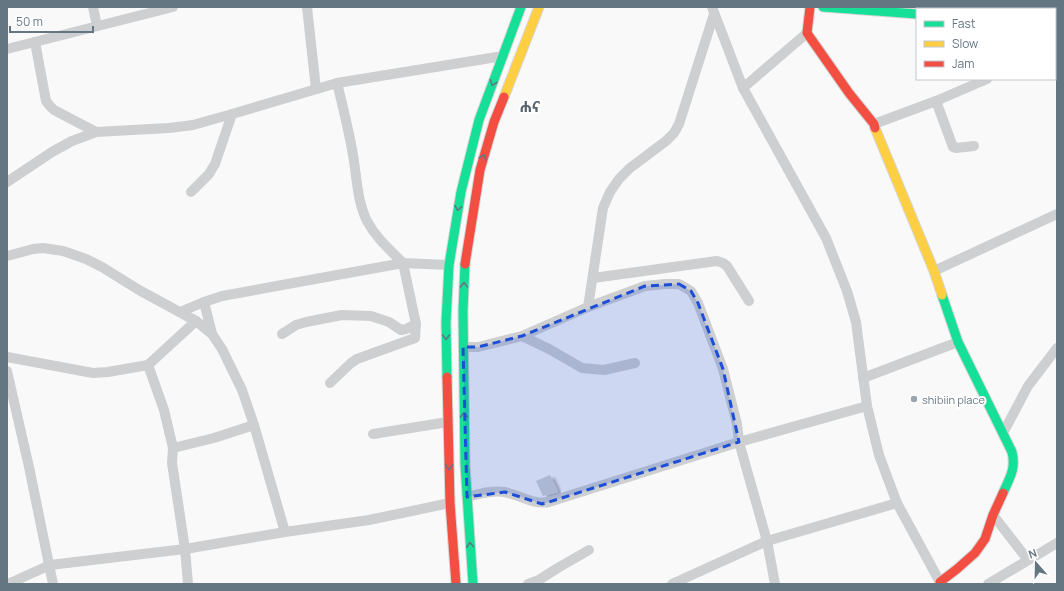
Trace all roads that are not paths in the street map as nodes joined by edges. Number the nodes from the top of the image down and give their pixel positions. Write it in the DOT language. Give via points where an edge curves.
graph roads {
  1 [pos="93,7"];
  2 [pos="173,7"];
  3 [pos="307,7"];
  4 [pos="522,7"];
  5 [pos="539,7"];
  6 [pos="810,7"];
  7 [pos="822,7"];
  8 [pos="713,10"];
  9 [pos="916,14"];
  10 [pos="97,26"];
  11 [pos="807,33"];
  12 [pos="35,42"];
  13 [pos="7,49"];
  14 [pos="503,56"];
  15 [pos="985,80"];
  16 [pos="337,83"];
  17 [pos="744,88"];
  18 [pos="316,89"];
  19 [pos="936,101"];
  20 [pos="232,114"];
  21 [pos="874,124"];
  22 [pos="96,132"];
  23 [pos="974,146"];
  24 [pos="7,182"];
  25 [pos="191,192"];
  26 [pos="1057,214"];
  27 [pos="7,256"];
  28 [pos="403,263"];
  29 [pos="449,266"];
  30 [pos="934,271"];
  31 [pos="592,278"];
  32 [pos="749,301"];
  33 [pos="204,302"];
  34 [pos="588,307"];
  35 [pos="180,312"];
  36 [pos="196,321"];
  37 [pos="416,324"];
  38 [pos="212,334"];
  39 [pos="282,334"];
  40 [pos="522,336"];
  41 [pos="958,342"];
  42 [pos="463,347"];
  43 [pos="1057,348"];
  44 [pos="7,357"];
  45 [pos="635,363"];
  46 [pos="148,365"];
  47 [pos="7,371"];
  48 [pos="863,378"];
  49 [pos="463,380"];
  50 [pos="447,381"];
  51 [pos="330,383"];
  52 [pos="867,406"];
  53 [pos="448,422"];
  54 [pos="254,425"];
  55 [pos="1002,433"];
  56 [pos="373,434"];
  57 [pos="739,442"];
  58 [pos="173,448"];
  59 [pos="467,496"];
  60 [pos="450,503"];
  61 [pos="897,504"];
  62 [pos="994,515"];
  63 [pos="285,532"];
  64 [pos="767,541"];
  65 [pos="1057,543"];
  66 [pos="185,549"];
  67 [pos="589,550"];
  68 [pos="1028,560"];
  69 [pos="50,565"];
  70 [pos="940,583"];
  71 [pos="8,584"];
  72 [pos="53,584"];
  73 [pos="188,584"];
  74 [pos="456,584"];
  75 [pos="473,584"];
  76 [pos="528,584"];
  77 [pos="672,584"];
  78 [pos="775,584"];
  79 [pos="988,584"];
  1 -- 10 [label="street"];
  2 -- 10 [label="street"];
  3 -- 18 [label="street"];
  4 -- 14 [label="main road"];
  42 -- 5 [label="main road, one-way" via="465,266 480,170 494,122"];
  6 -- 11 [label="main road"];
  7 -- 9 [label="main road"];
  8 -- 17 [label="street"];
  8 -- 31 [label="street" via="674,133 630,168 610,192 603,208"];
  10 -- 12 [label="street"];
  11 -- 17 [label="street"];
  11 -- 21 [label="main road"];
  12 -- 13 [label="street"];
  12 -- 22 [label="street" via="46,101 54,110"];
  14 -- 16 [label="street"];
  14 -- 29 [label="main road, one-way" via="479,120 461,192"];
  15 -- 19 [label="street"];
  16 -- 18 [label="street"];
  16 -- 28 [label="street" via="362,207 375,234"];
  17 -- 48 [label="street" via="826,238 856,322"];
  18 -- 20 [label="street"];
  19 -- 21 [label="street"];
  19 -- 23 [label="street" via="953,147"];
  20 -- 22 [label="street" via="193,125"];
  20 -- 25 [label="street" via="215,164"];
  21 -- 30 [label="main road"];
  22 -- 24 [label="street" via="65,144"];
  26 -- 30 [label="street"];
  27 -- 35 [label="street" via="33,248 69,253 102,267"];
  28 -- 29 [label="street"];
  28 -- 33 [label="street" via="222,296"];
  28 -- 37 [label="street"];
  29 -- 50 [label="main road, one-way" via="446,322"];
  30 -- 41 [label="main road"];
  31 -- 32 [label="street" via="717,261 727,266"];
  31 -- 34 [label="street"];
  33 -- 35 [label="street"];
  33 -- 38 [label="street"];
  34 -- 40 [label="street"];
  34 -- 57 [label="street" via="644,286 679,284 691,291 723,370"];
  35 -- 36 [label="street"];
  36 -- 38 [label="street"];
  36 -- 46 [label="street"];
  37 -- 39 [label="street" via="401,330 371,316 342,315 296,325"];
  37 -- 51 [label="street" via="415,338 357,358"];
  38 -- 54 [label="street" via="242,390"];
  40 -- 42 [label="street" via="478,347"];
  40 -- 45 [label="street" via="582,368 604,370"];
  41 -- 48 [label="street"];
  41 -- 55 [label="main road"];
  42 -- 49 [label="main road"];
  43 -- 55 [label="street" via="1028,386"];
  44 -- 46 [label="street" via="93,373"];
  46 -- 58 [label="street" via="164,410"];
  47 -- 69 [label="street"];
  48 -- 52 [label="street"];
  49 -- 50 [label="main road"];
  59 -- 49 [label="main road, one-way"];
  50 -- 53 [label="main road"];
  52 -- 57 [label="street"];
  52 -- 61 [label="street" via="879,455"];
  53 -- 56 [label="street"];
  53 -- 60 [label="main road, one-way"];
  54 -- 58 [label="street"];
  54 -- 63 [label="street"];
  55 -- 62 [label="main road" via="1014,461 1013,470"];
  57 -- 59 [label="street" via="542,504 505,492"];
  57 -- 64 [label="street"];
  58 -- 66 [label="street" via="172,463"];
  75 -- 59 [label="main road, one-way"];
  60 -- 63 [label="street" via="369,520"];
  60 -- 74 [label="main road"];
  61 -- 64 [label="street"];
  61 -- 70 [label="street"];
  62 -- 68 [label="street"];
  62 -- 70 [label="main road" via="985,539 975,553"];
  63 -- 66 [label="street"];
  64 -- 77 [label="street"];
  64 -- 78 [label="street"];
  65 -- 68 [label="street"];
  66 -- 69 [label="street"];
  66 -- 73 [label="street"];
  67 -- 76 [label="street"];
  68 -- 79 [label="street"];
  69 -- 71 [label="street"];
  69 -- 72 [label="street"];
}
